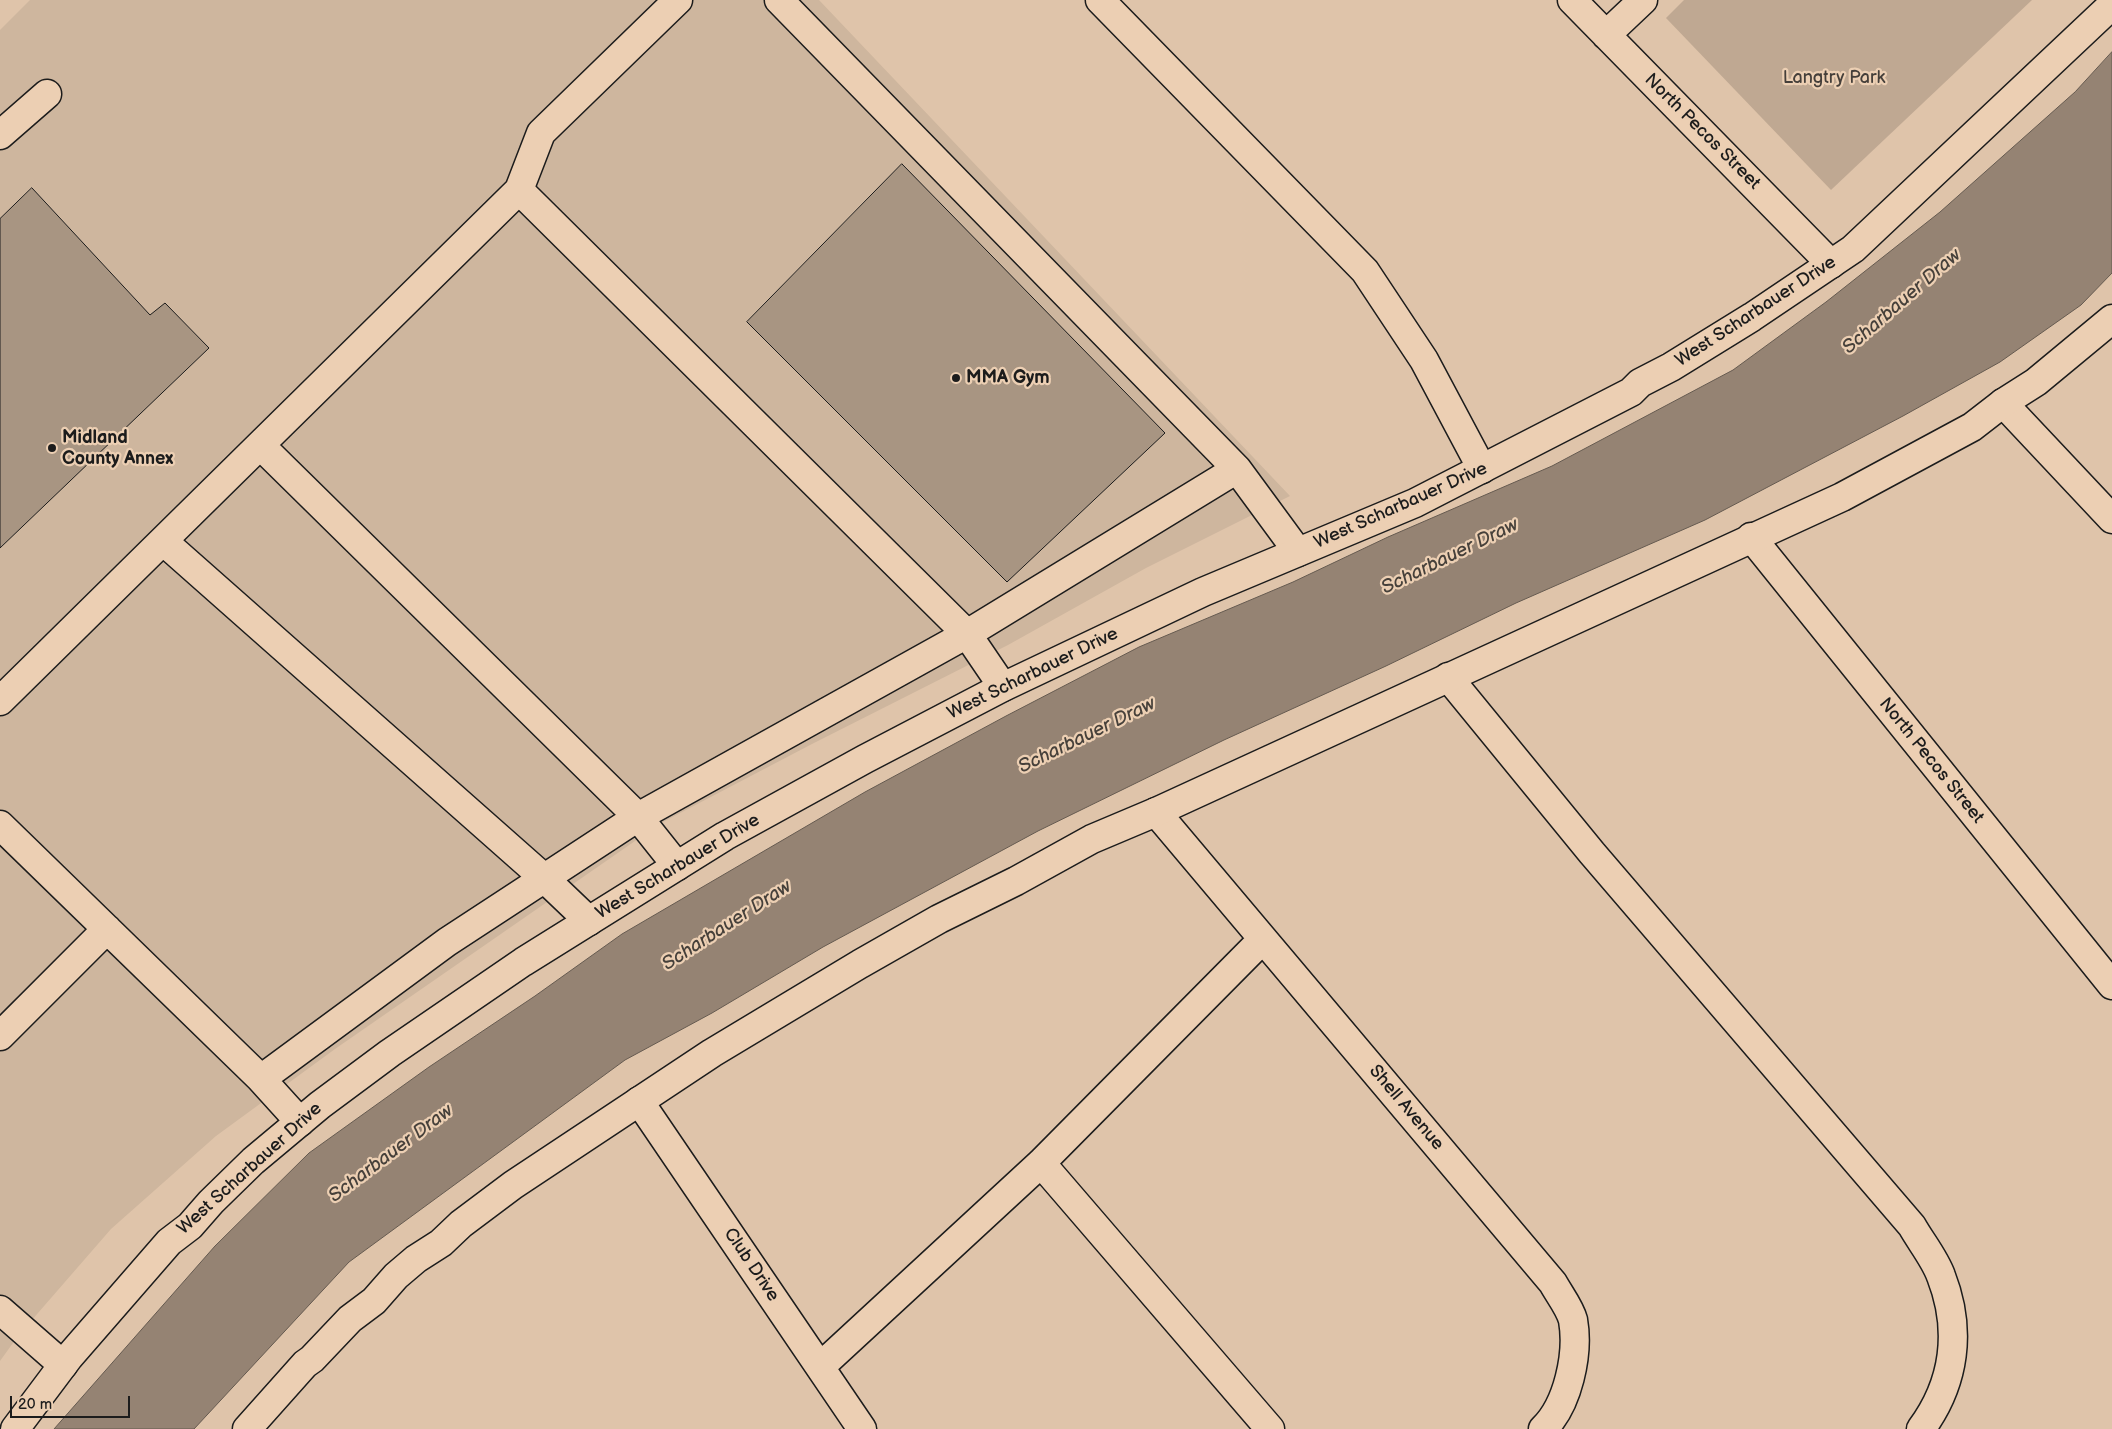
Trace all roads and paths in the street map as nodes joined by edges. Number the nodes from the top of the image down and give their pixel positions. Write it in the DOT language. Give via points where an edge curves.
graph roads {
  1 [pos="678,0"];
  2 [pos="779,0"];
  3 [pos="1100,0"];
  4 [pos="1572,0"];
  5 [pos="1642,0"];
  6 [pos="2112,6"];
  7 [pos="1606,35"];
  8 [pos="47,94"];
  9 [pos="0,135"];
  10 [pos="519,190"];
  11 [pos="1832,264"];
  12 [pos="2112,319"];
  13 [pos="2003,403"];
  14 [pos="260,444"];
  15 [pos="1236,469"];
  16 [pos="1482,469"];
  17 [pos="2112,519"];
  18 [pos="1751,537"];
  19 [pos="163,540"];
  20 [pos="1298,552"];
  21 [pos="967,634"];
  22 [pos="1448,677"];
  23 [pos="1003,687"];
  24 [pos="0,701"];
  25 [pos="1156,812"];
  26 [pos="638,817"];
  27 [pos="0,825"];
  28 [pos="677,866"];
  29 [pos="544,878"];
  30 [pos="589,921"];
  31 [pos="107,930"];
  32 [pos="1263,939"];
  33 [pos="2112,985"];
  34 [pos="0,1036"];
  35 [pos="261,1079"];
  36 [pos="639,1101"];
  37 [pos="300,1122"];
  38 [pos="1041,1163"];
  39 [pos="0,1310"];
  40 [pos="63,1366"];
  41 [pos="820,1367"];
  42 [pos="15,1429"];
  43 [pos="247,1429"];
  44 [pos="862,1429"];
  45 [pos="1270,1429"];
  46 [pos="1543,1429"];
  47 [pos="1921,1429"];
  1 -- 10 [label="main road" via="541,133"];
  2 -- 15 [label="main road"];
  3 -- 16 [label="main road" via="1365,271 1424,360"];
  4 -- 7 [label="main road, North Pecos Street"];
  5 -- 7 [label="main road"];
  6 -- 11 [label="main road, West Scharbauer Drive" via="1874,232"];
  7 -- 11 [label="main road, North Pecos Street"];
  8 -- 9 [label="main road"];
  10 -- 14 [label="main road"];
  10 -- 21 [label="main road"];
  11 -- 16 [label="main road, West Scharbauer Drive" via="1752,317 1640,383 1631,392"];
  12 -- 13 [label="main road" via="2036,382"];
  13 -- 17 [label="main road"];
  13 -- 18 [label="main road" via="1972,427 1884,475"];
  14 -- 19 [label="main road"];
  14 -- 26 [label="main road"];
  15 -- 20 [label="main road"];
  15 -- 21 [label="main road"];
  16 -- 20 [label="main road, West Scharbauer Drive" via="1416,503"];
  18 -- 22 [label="main road"];
  18 -- 33 [label="main road, North Pecos Street"];
  19 -- 24 [label="main road"];
  19 -- 29 [label="main road"];
  20 -- 23 [label="main road, West Scharbauer Drive" via="1203,592"];
  21 -- 23 [label="main road"];
  21 -- 26 [label="main road"];
  22 -- 25 [label="main road"];
  22 -- 47 [label="main road" via="1592,854 1912,1226 1940,1274 1951,1307 1952,1349 1947,1382"];
  23 -- 28 [label="main road, West Scharbauer Drive" via="793,798"];
  25 -- 32 [label="main road, Shell Avenue"];
  25 -- 36 [label="main road" via="1092,839 860,964"];
  26 -- 28 [label="main road"];
  26 -- 29 [label="main road"];
  27 -- 31 [label="main road"];
  28 -- 30 [label="main road, West Scharbauer Drive"];
  29 -- 30 [label="main road"];
  29 -- 35 [label="main road" via="447,942"];
  30 -- 37 [label="main road, West Scharbauer Drive" via="390,1053"];
  31 -- 34 [label="main road"];
  31 -- 35 [label="main road"];
  32 -- 38 [label="main road"];
  32 -- 46 [label="main road, Shell Avenue" via="1553,1283 1572,1318 1575,1345 1572,1370 1563,1398"];
  35 -- 37 [label="main road"];
  36 -- 41 [label="main road, Club Drive"];
  36 -- 43 [label="main road" via="513,1185 416,1259 305,1364"];
  37 -- 40 [label="main road, West Scharbauer Drive" via="169,1242"];
  38 -- 41 [label="main road"];
  38 -- 45 [label="main road"];
  39 -- 40 [label="main road"];
  40 -- 42 [label="main road, West Scharbauer Drive"];
  41 -- 44 [label="main road, Club Drive"];
}
